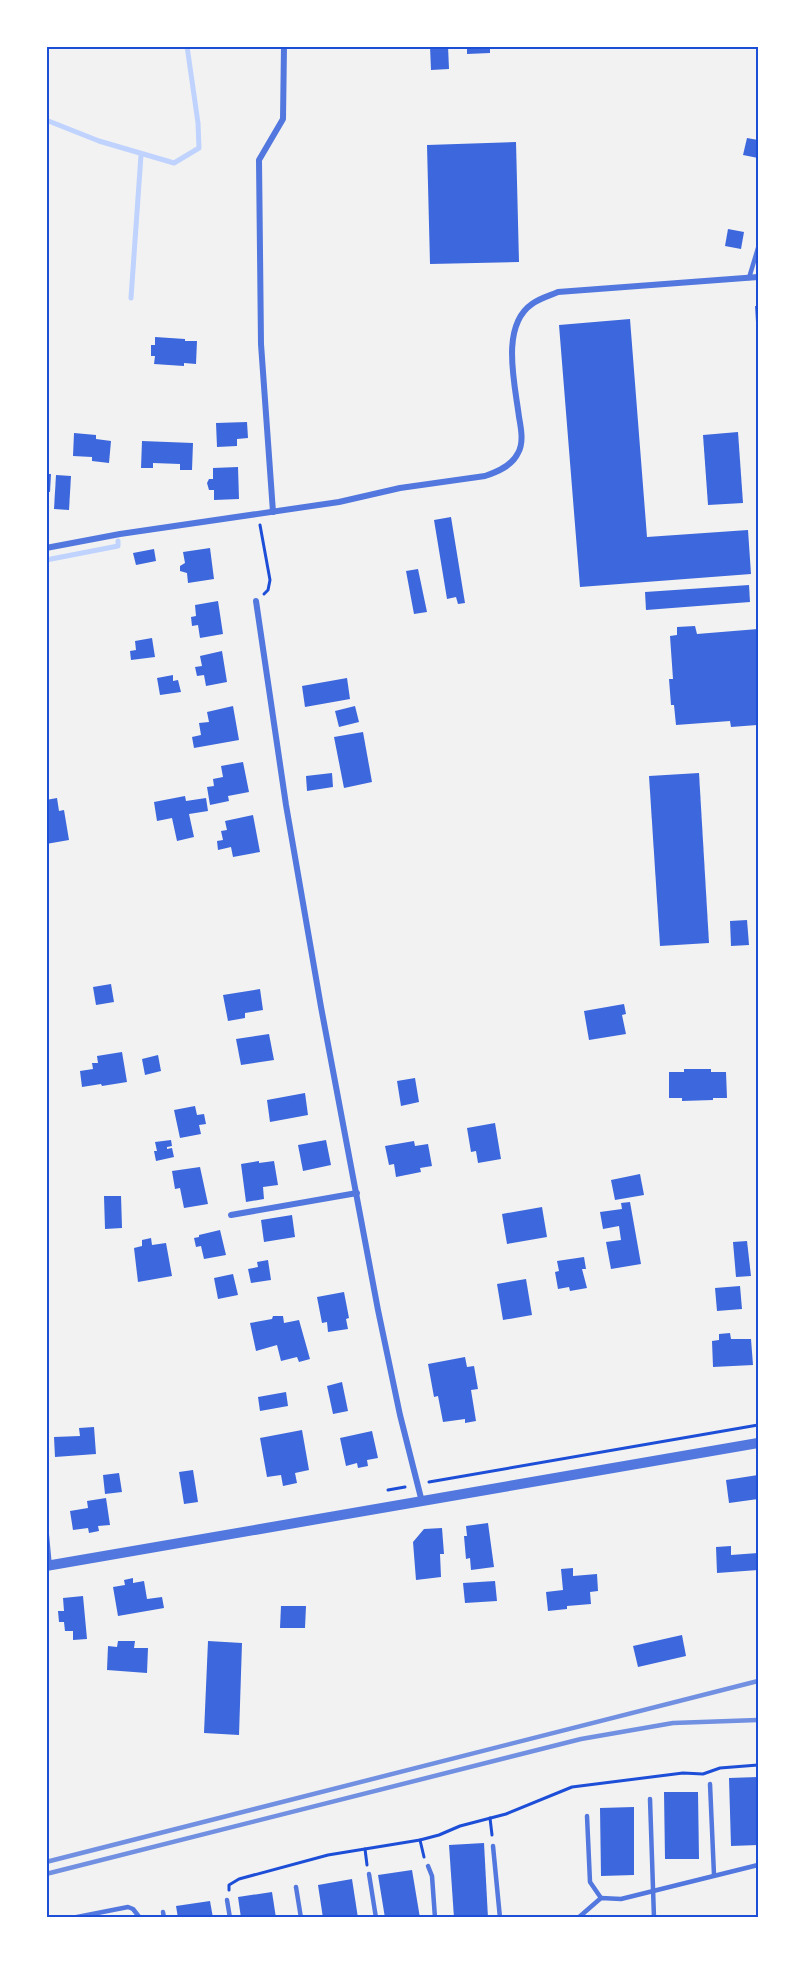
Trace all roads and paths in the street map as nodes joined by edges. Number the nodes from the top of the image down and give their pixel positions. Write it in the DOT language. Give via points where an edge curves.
graph roads {
  1 [pos="284,46"];
  2 [pos="759,248"];
  3 [pos="759,277"];
  4 [pos="749,278"];
  5 [pos="273,512"];
  6 [pos="258,515"];
  7 [pos="46,548"];
  8 [pos="256,601"];
  9 [pos="357,1193"];
  10 [pos="231,1215"];
  11 [pos="759,1425"];
  12 [pos="759,1443"];
  13 [pos="419,1485"];
  14 [pos="385,1491"];
  15 [pos="422,1502"];
  16 [pos="46,1534"];
  17 [pos="48,1566"];
  18 [pos="759,1765"];
  19 [pos="710,1784"];
  20 [pos="650,1799"];
  21 [pos="587,1816"];
  22 [pos="490,1818"];
  23 [pos="420,1840"];
  24 [pos="493,1846"];
  25 [pos="759,1865"];
  26 [pos="428,1866"];
  27 [pos="369,1874"];
  28 [pos="714,1875"];
  29 [pos="296,1887"];
  30 [pos="654,1892"];
  31 [pos="601,1898"];
  32 [pos="227,1900"];
  33 [pos="72,1917"];
  34 [pos="140,1917"];
  35 [pos="230,1917"];
  36 [pos="301,1917"];
  37 [pos="376,1917"];
  38 [pos="435,1917"];
  39 [pos="501,1917"];
  40 [pos="578,1917"];
  41 [pos="654,1917"];
  1 -- 5 [label="street" via="283,119 259,160 261,344"];
  2 -- 4 [label="lane"];
  3 -- 4 [label="street"];
  4 -- 5 [label="street" via="558,292 542,298 518,319 512,338 521,436 519,453 509,465 485,476"];
  5 -- 6 [label="street"];
  6 -- 7 [label="street"];
  6 -- 8 [label="path" via="270,580 268,590"];
  8 -- 9 [label="street" via="286,805"];
  9 -- 10 [label="street"];
  9 -- 13 [label="street" via="400,1415"];
  11 -- 13 [label="path"];
  12 -- 15 [label="street"];
  13 -- 14 [label="path"];
  13 -- 15 [label="street"];
  15 -- 17 [label="street"];
  16 -- 17 [label="street"];
  18 -- 22 [label="path" via="572,1787"];
  19 -- 28 [label="lane"];
  20 -- 30 [label="lane"];
  21 -- 31 [label="lane" via="590,1882"];
  22 -- 23 [label="path"];
  22 -- 24 [label="path"];
  23 -- 26 [label="path"];
  23 -- 32 [label="path" via="328,1855 239,1879 229,1885"];
  24 -- 39 [label="lane"];
  25 -- 28 [label="lane"];
  26 -- 38 [label="lane"];
  27 -- 37 [label="lane"];
  28 -- 30 [label="lane"];
  29 -- 36 [label="lane"];
  30 -- 31 [label="lane" via="621,1899"];
  30 -- 41 [label="lane"];
  31 -- 40 [label="lane"];
  32 -- 35 [label="lane"];
  33 -- 34 [label="lane" via="128,1907"];
}
